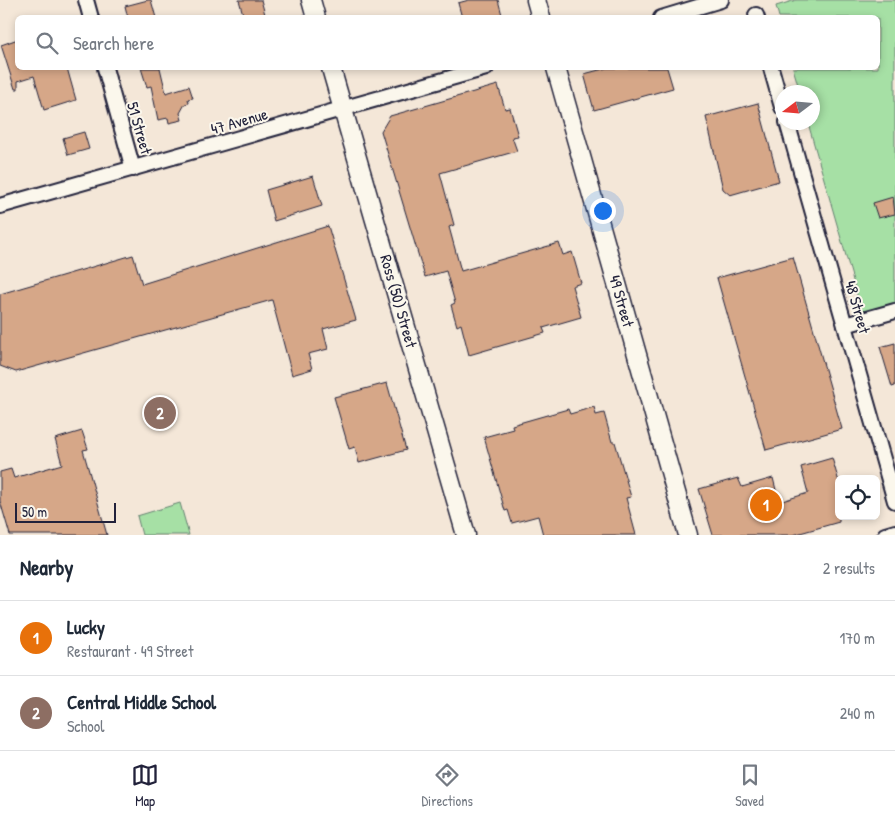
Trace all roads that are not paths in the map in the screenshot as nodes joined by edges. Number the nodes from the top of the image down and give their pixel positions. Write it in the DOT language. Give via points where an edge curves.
graph roads {
  1 [pos="86,0"];
  2 [pos="311,0"];
  3 [pos="536,0"];
  4 [pos="721,0"];
  5 [pos="89,15"];
  6 [pos="315,15"];
  7 [pos="540,15"];
  8 [pos="671,15"];
  9 [pos="105,70"];
  10 [pos="332,70"];
  11 [pos="479,70"];
  12 [pos="557,70"];
  13 [pos="772,70"];
  14 [pos="776,85"];
  15 [pos="343,109"];
  16 [pos="789,130"];
  17 [pos="133,169"];
  18 [pos="0,206"];
  19 [pos="895,311"];
  20 [pos="845,325"];
  21 [pos="895,500"];
  22 [pos="895,532"];
  23 [pos="466,535"];
  24 [pos="688,535"];
  25 [pos="885,535"];
  1 -- 5 [label="street"];
  2 -- 6 [label="main road"];
  3 -- 7 [label="main road"];
  4 -- 8 [label="street"];
  9 -- 17 [label="street, 51 Street"];
  10 -- 15 [label="main road, Ross (50) Street"];
  11 -- 15 [label="street, 47 Avenue"];
  12 -- 24 [label="main road, 49 Street"];
  13 -- 14 [label="street"];
  15 -- 17 [label="street, 47 Avenue"];
  15 -- 23 [label="main road, Ross (50) Street"];
  16 -- 20 [label="street, 48 Street"];
  17 -- 18 [label="street, 47 Avenue"];
  19 -- 20 [label="street"];
  20 -- 21 [label="street, 48 Street"];
  22 -- 25 [label="street"];
}
